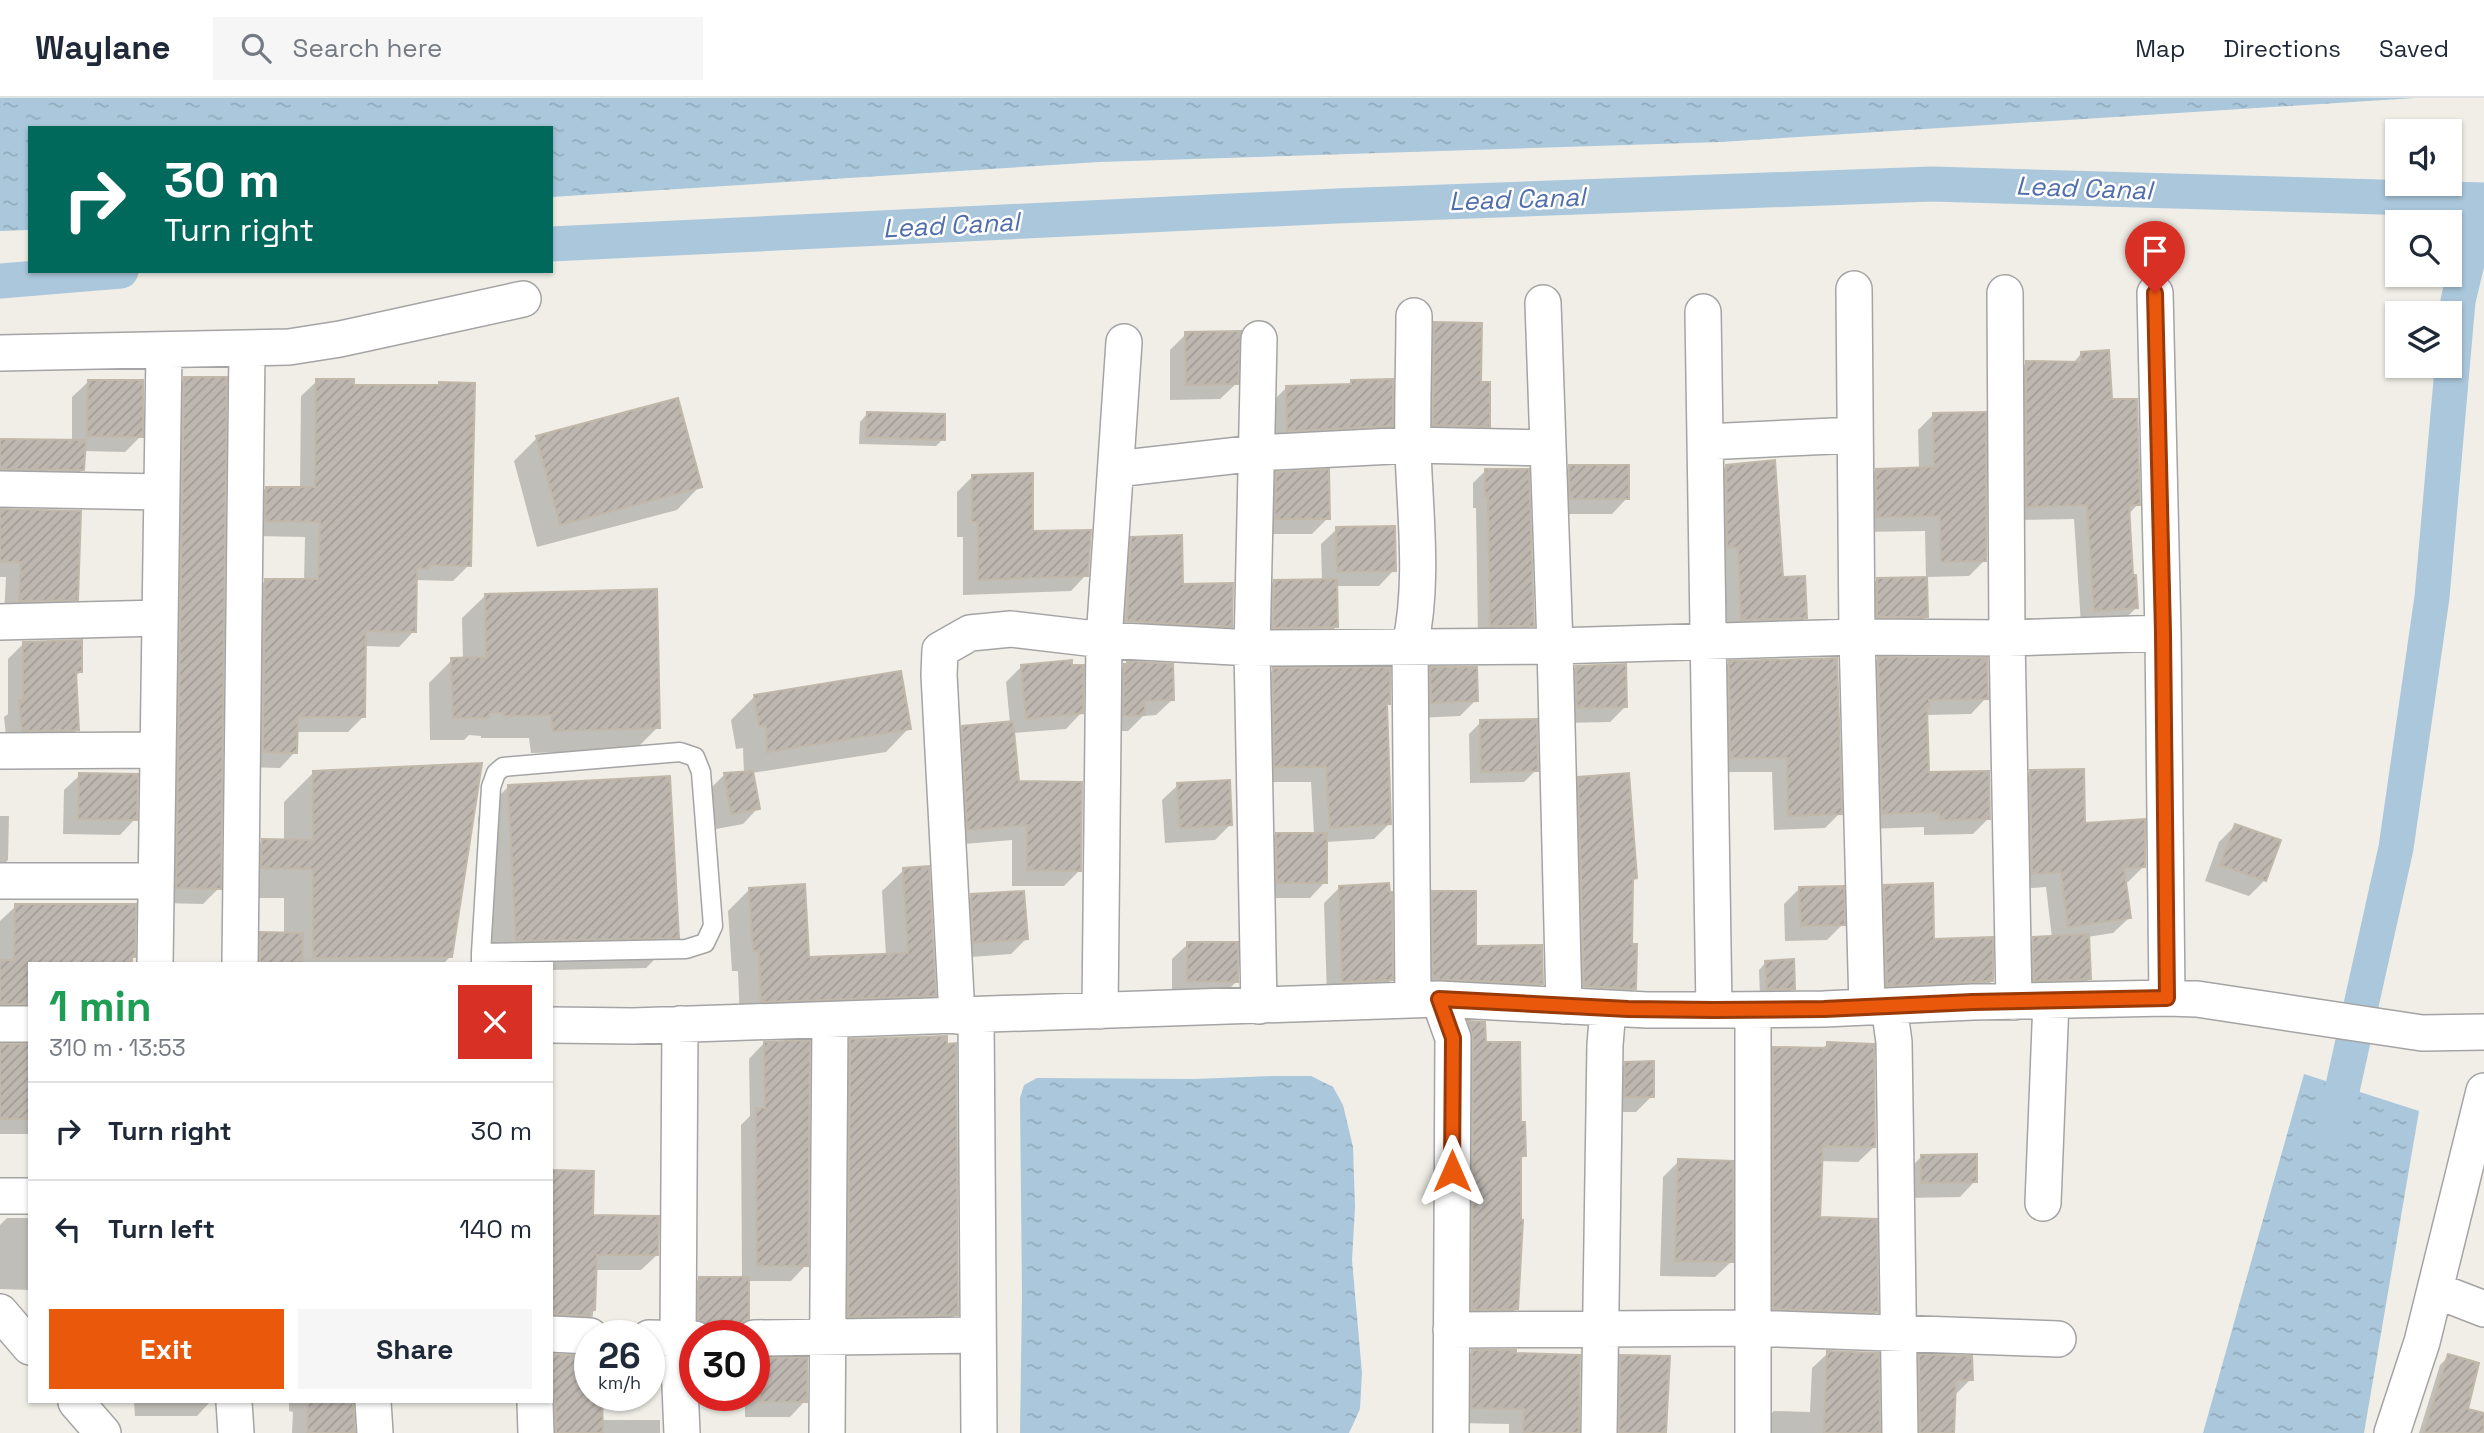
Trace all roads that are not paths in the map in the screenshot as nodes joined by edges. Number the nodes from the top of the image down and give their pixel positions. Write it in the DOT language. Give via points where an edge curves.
graph roads {
  1 [pos="1854,289"];
  2 [pos="2005,293"];
  3 [pos="2155,293"];
  4 [pos="523,299"];
  5 [pos="1543,303"];
  6 [pos="1703,312"];
  7 [pos="1414,316"];
  8 [pos="1259,339"];
  9 [pos="1124,342"];
  10 [pos="247,349"];
  11 [pos="164,351"];
  12 [pos="0,353"];
  13 [pos="1856,435"];
  14 [pos="1705,442"];
  15 [pos="1413,445"];
  16 [pos="1548,448"];
  17 [pos="1257,453"];
  18 [pos="1116,468"];
  19 [pos="0,489"];
  20 [pos="162,492"];
  21 [pos="160,618"];
  22 [pos="0,622"];
  23 [pos="2163,633"];
  24 [pos="1857,637"];
  25 [pos="2007,638"];
  26 [pos="1104,640"];
  27 [pos="1708,642"];
  28 [pos="1410,646"];
  29 [pos="1555,646"];
  30 [pos="1252,648"];
  31 [pos="157,750"];
  32 [pos="0,751"];
  33 [pos="0,881"];
  34 [pos="155,881"];
  35 [pos="481,959"];
  36 [pos="155,962"];
  37 [pos="240,962"];
  38 [pos="2167,998"];
  39 [pos="1426,1000"];
  40 [pos="2051,1001"];
  41 [pos="2014,1002"];
  42 [pos="1259,1006"];
  43 [pos="1564,1006"];
  44 [pos="1878,1007"];
  45 [pos="1608,1008"];
  46 [pos="1714,1010"];
  47 [pos="1753,1010"];
  48 [pos="1100,1011"];
  49 [pos="966,1016"];
  50 [pos="830,1020"];
  51 [pos="0,1024"];
  52 [pos="28,1024"];
  53 [pos="680,1024"];
  54 [pos="553,1025"];
  55 [pos="2484,1032"];
  56 [pos="2484,1091"];
  57 [pos="0,1196"];
  58 [pos="28,1196"];
  59 [pos="2043,1203"];
  60 [pos="2435,1290"];
  61 [pos="2484,1308"];
  62 [pos="0,1311"];
  63 [pos="1601,1328"];
  64 [pos="1753,1328"];
  65 [pos="1451,1330"];
  66 [pos="1898,1332"];
  67 [pos="553,1334"];
  68 [pos="574,1335"];
  69 [pos="978,1335"];
  70 [pos="828,1336"];
  71 [pos="770,1338"];
  72 [pos="674,1339"];
  73 [pos="2058,1339"];
  74 [pos="28,1344"];
  75 [pos="77,1403"];
  76 [pos="234,1403"];
  77 [pos="373,1403"];
  78 [pos="535,1403"];
  79 [pos="103,1433"];
  80 [pos="236,1433"];
  81 [pos="375,1433"];
  82 [pos="536,1433"];
  83 [pos="682,1433"];
  84 [pos="827,1433"];
  85 [pos="979,1433"];
  86 [pos="1451,1433"];
  87 [pos="1600,1433"];
  88 [pos="1753,1433"];
  89 [pos="1900,1433"];
  90 [pos="2392,1433"];
  1 -- 13 [label="street"];
  2 -- 25 [label="street"];
  3 -- 23 [label="street"];
  4 -- 10 [label="street" via="340,339"];
  5 -- 16 [label="street"];
  6 -- 14 [label="street"];
  7 -- 15 [label="street"];
  8 -- 17 [label="street"];
  9 -- 18 [label="street"];
  10 -- 11 [label="street"];
  10 -- 37 [label="street"];
  11 -- 12 [label="street"];
  11 -- 20 [label="street"];
  13 -- 14 [label="street"];
  13 -- 24 [label="street"];
  14 -- 27 [label="street"];
  15 -- 16 [label="street"];
  15 -- 17 [label="street"];
  15 -- 28 [label="street" via="1419,589"];
  16 -- 29 [label="street"];
  17 -- 18 [label="street"];
  17 -- 30 [label="street"];
  18 -- 26 [label="street"];
  19 -- 20 [label="street"];
  20 -- 21 [label="street"];
  21 -- 22 [label="street"];
  21 -- 31 [label="street"];
  23 -- 25 [label="street"];
  23 -- 38 [label="street"];
  24 -- 25 [label="street"];
  24 -- 27 [label="street"];
  24 -- 44 [label="street"];
  25 -- 41 [label="street"];
  26 -- 30 [label="street"];
  26 -- 48 [label="street"];
  26 -- 49 [label="street" via="1012,629 970,633 940,650"];
  27 -- 29 [label="street"];
  27 -- 46 [label="street"];
  28 -- 29 [label="street"];
  28 -- 30 [label="street"];
  28 -- 39 [label="street"];
  29 -- 43 [label="street"];
  30 -- 42 [label="street"];
  31 -- 32 [label="street"];
  31 -- 34 [label="street"];
  33 -- 34 [label="street"];
  34 -- 36 [label="street"];
  35 -- 35 [label="lane" via="491,787 496,773 503,767 667,753 695,757 701,772 713,926 705,943 686,949"];
  38 -- 40 [label="street"];
  38 -- 55 [label="street" via="2422,1033"];
  39 -- 42 [label="street"];
  39 -- 43 [label="street"];
  39 -- 65 [label="street" via="1453,1038"];
  40 -- 41 [label="street"];
  40 -- 59 [label="street"];
  41 -- 44 [label="street"];
  42 -- 48 [label="street"];
  43 -- 45 [label="street"];
  44 -- 47 [label="street"];
  44 -- 66 [label="street" via="1894,1042"];
  45 -- 46 [label="street"];
  45 -- 63 [label="street"];
  46 -- 47 [label="street"];
  47 -- 64 [label="street"];
  48 -- 49 [label="street"];
  49 -- 50 [label="street"];
  49 -- 69 [label="street"];
  50 -- 53 [label="street"];
  50 -- 70 [label="street"];
  51 -- 52 [label="street"];
  53 -- 54 [label="street"];
  53 -- 72 [label="street"];
  56 -- 60 [label="street"];
  57 -- 58 [label="street"];
  60 -- 61 [label="street"];
  60 -- 90 [label="street"];
  62 -- 74 [label="street"];
  63 -- 64 [label="street"];
  63 -- 65 [label="street"];
  63 -- 87 [label="street"];
  64 -- 66 [label="street"];
  64 -- 88 [label="street"];
  65 -- 86 [label="street"];
  66 -- 73 [label="street"];
  66 -- 89 [label="street"];
  67 -- 68 [label="street"];
  69 -- 70 [label="street"];
  69 -- 85 [label="street"];
  70 -- 71 [label="street"];
  70 -- 84 [label="street"];
  72 -- 83 [label="street"];
  75 -- 79 [label="street"];
  76 -- 80 [label="street"];
  77 -- 81 [label="street"];
  78 -- 82 [label="street"];
}
